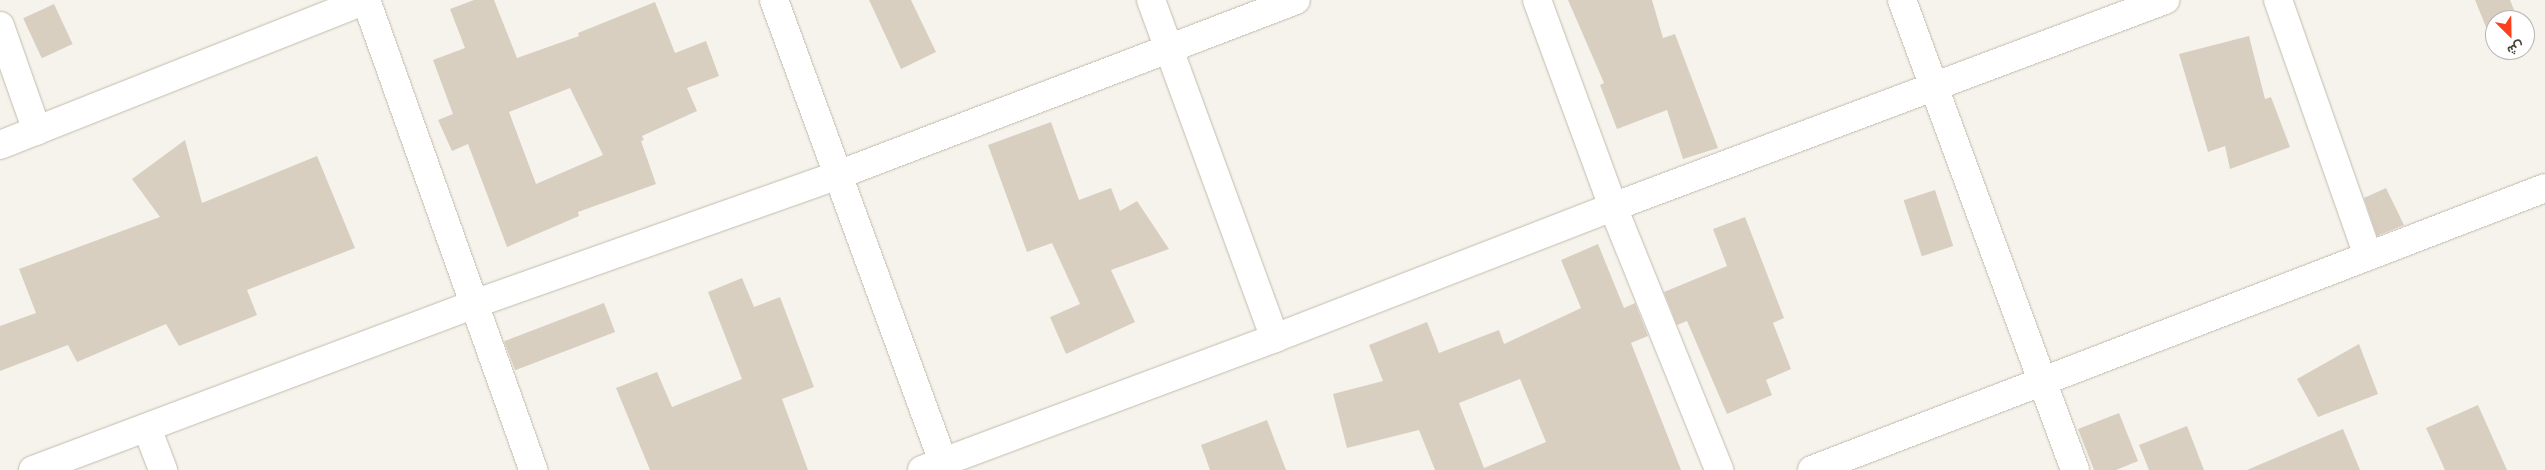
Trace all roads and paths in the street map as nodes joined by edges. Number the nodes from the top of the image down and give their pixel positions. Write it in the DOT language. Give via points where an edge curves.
graph roads {
  1 [pos="367,0"];
  2 [pos="774,0"];
  3 [pos="1151,0"];
  4 [pos="1296,0"];
  5 [pos="1538,0"];
  6 [pos="1902,0"];
  7 [pos="2165,0"];
  8 [pos="2278,0"];
  9 [pos="0,26"];
  10 [pos="1169,47"];
  11 [pos="1934,86"];
  12 [pos="38,131"];
  13 [pos="0,144"];
  14 [pos="838,175"];
  15 [pos="2545,188"];
  16 [pos="1613,207"];
  17 [pos="2368,256"];
  18 [pos="474,304"];
  19 [pos="1275,338"];
  20 [pos="2043,381"];
  21 [pos="147,428"];
  22 [pos="937,467"];
  23 [pos="33,470"];
  24 [pos="163,470"];
  25 [pos="534,470"];
  26 [pos="1719,470"];
  27 [pos="1812,470"];
  28 [pos="2076,470"];
  1 -- 12 [label="street"];
  1 -- 18 [label="street"];
  2 -- 14 [label="street"];
  3 -- 10 [label="street"];
  4 -- 10 [label="street"];
  5 -- 16 [label="street"];
  6 -- 11 [label="street"];
  7 -- 11 [label="street"];
  8 -- 17 [label="street"];
  9 -- 12 [label="street"];
  10 -- 14 [label="street"];
  10 -- 19 [label="street"];
  11 -- 16 [label="street"];
  11 -- 20 [label="street"];
  12 -- 13 [label="street"];
  14 -- 18 [label="street"];
  14 -- 22 [label="street"];
  15 -- 17 [label="street"];
  16 -- 19 [label="street"];
  16 -- 26 [label="street"];
  17 -- 20 [label="street"];
  18 -- 21 [label="street"];
  18 -- 25 [label="street"];
  19 -- 22 [label="street"];
  20 -- 27 [label="street"];
  20 -- 28 [label="street"];
  21 -- 23 [label="street"];
  21 -- 24 [label="street"];
}
